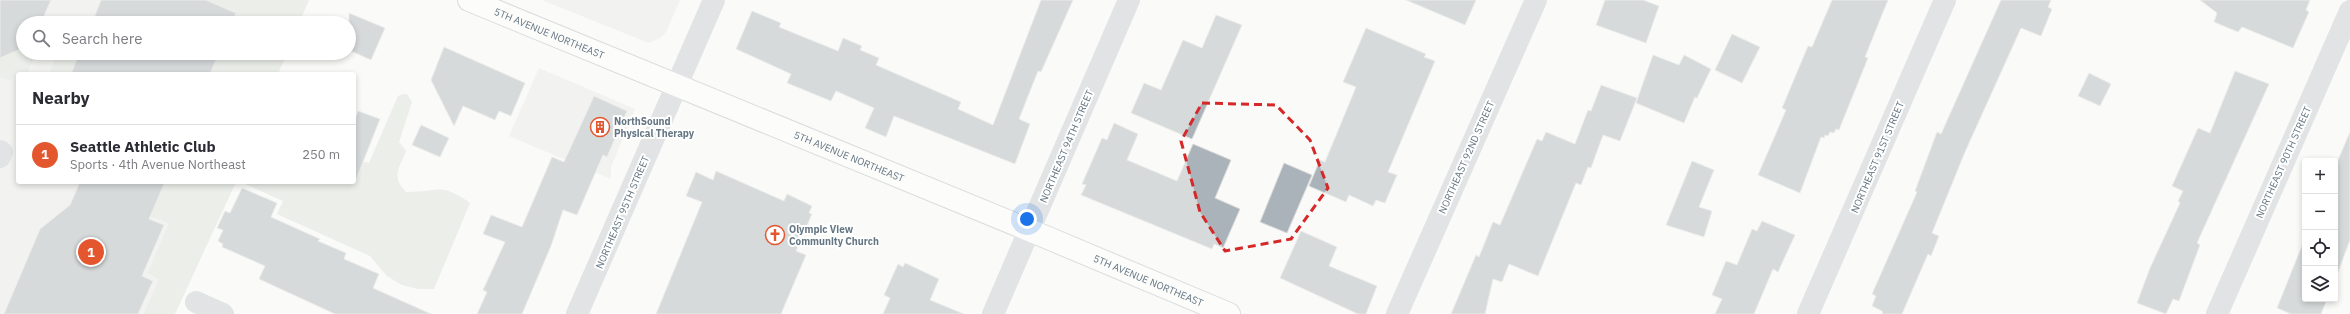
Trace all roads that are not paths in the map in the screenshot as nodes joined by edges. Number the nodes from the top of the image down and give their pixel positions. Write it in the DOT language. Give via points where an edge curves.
graph roads {
  1 [pos="469,0"];
  2 [pos="714,0"];
  3 [pos="1129,0"];
  4 [pos="1536,0"];
  5 [pos="1945,0"];
  6 [pos="2350,11"];
  7 [pos="676,85"];
  8 [pos="1029,230"];
  9 [pos="196,302"];
  10 [pos="1397,313"];
  11 [pos="223,314"];
  12 [pos="577,314"];
  13 [pos="993,314"];
  14 [pos="1229,314"];
  15 [pos="1808,314"];
  16 [pos="2217,314"];
  1 -- 7 [label="main road, 5TH AVENUE NORTHEAST"];
  2 -- 7 [label="street, NORTHEAST 95TH STREET"];
  3 -- 8 [label="street, NORTHEAST 94TH STREET"];
  4 -- 10 [label="street, NORTHEAST 92ND STREET"];
  5 -- 15 [label="street, NORTHEAST 91ST STREET"];
  6 -- 16 [label="street, NORTHEAST 90TH STREET"];
  7 -- 8 [label="main road, 5TH AVENUE NORTHEAST"];
  7 -- 12 [label="street, NORTHEAST 95TH STREET"];
  8 -- 13 [label="street, NORTHEAST 94TH STREET"];
  8 -- 14 [label="main road, 5TH AVENUE NORTHEAST"];
  9 -- 11 [label="street"];
}
